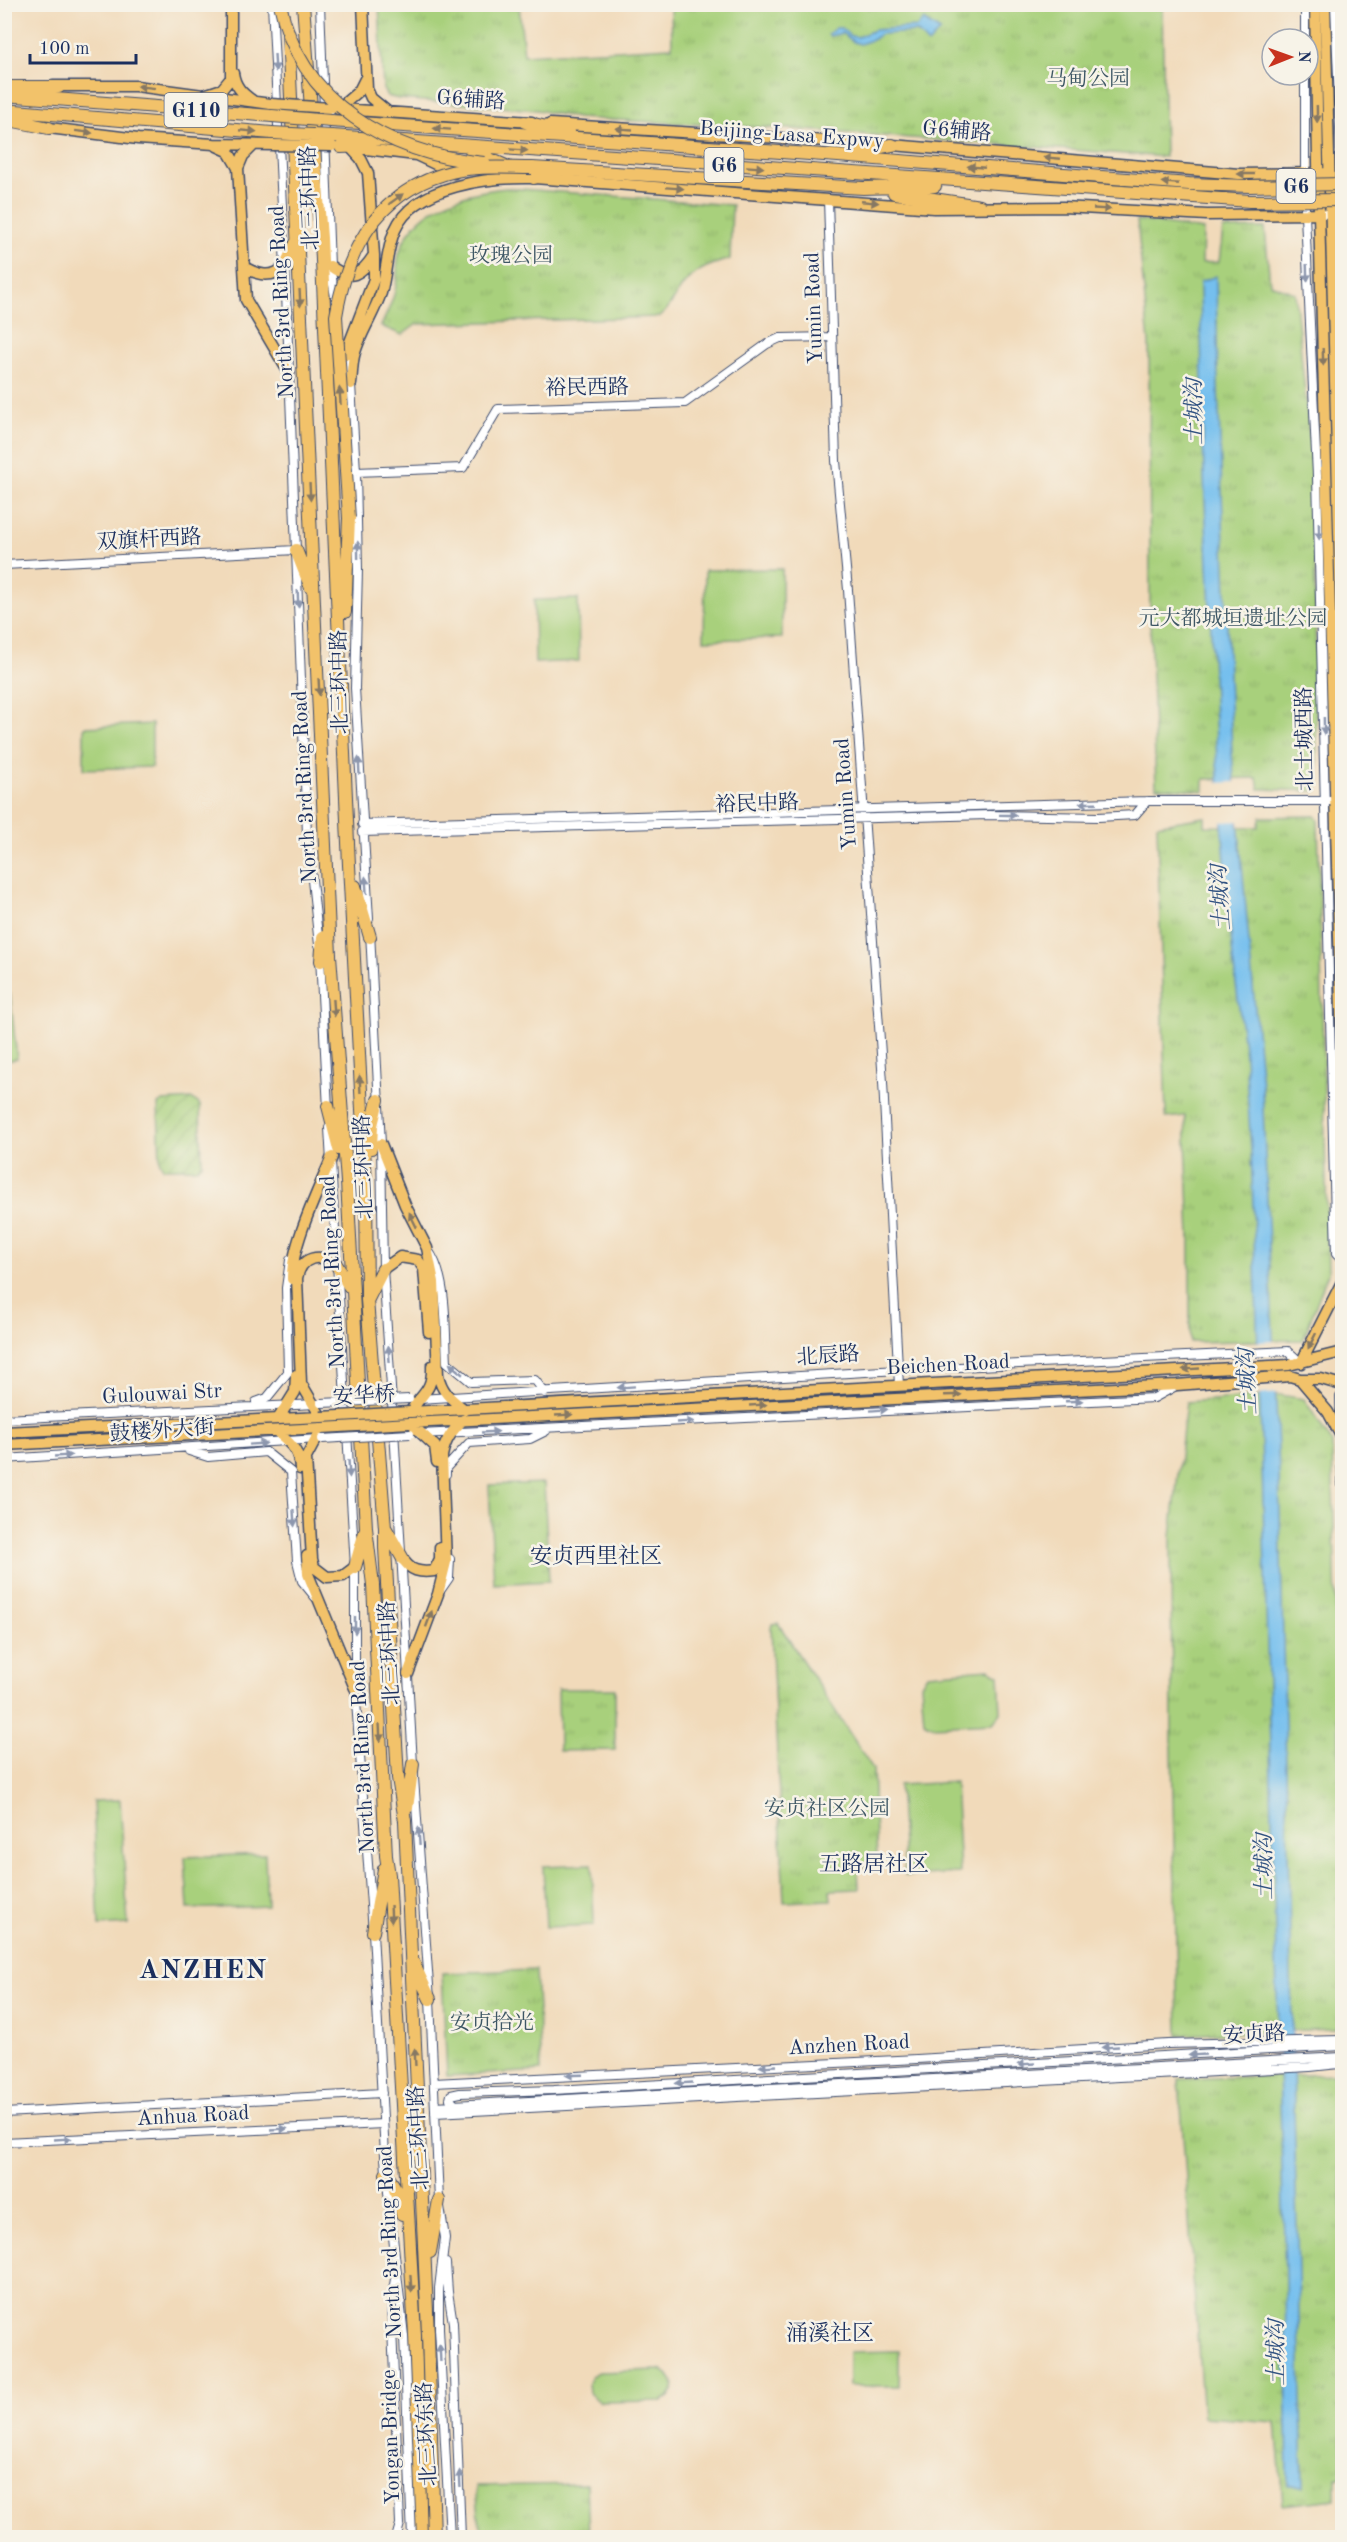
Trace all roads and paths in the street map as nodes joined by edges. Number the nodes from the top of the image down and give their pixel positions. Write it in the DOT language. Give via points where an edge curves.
graph roads {
  1 [pos="231,4"];
  2 [pos="272,4"];
  3 [pos="320,4"];
  4 [pos="1305,4"];
  5 [pos="1315,4"];
  6 [pos="1325,4"];
  7 [pos="1335,4"];
  8 [pos="303,5"];
  9 [pos="362,5"];
  10 [pos="284,6"];
  11 [pos="1305,27"];
  12 [pos="232,69"];
  13 [pos="365,78"];
  14 [pos="4,81"];
  15 [pos="4,87"];
  16 [pos="59,87"];
  17 [pos="1305,87"];
  18 [pos="4,95"];
  19 [pos="204,95"];
  20 [pos="256,102"];
  21 [pos="4,110"];
  22 [pos="272,110"];
  23 [pos="388,112"];
  24 [pos="333,113"];
  25 [pos="4,120"];
  26 [pos="525,122"];
  27 [pos="4,124"];
  28 [pos="49,128"];
  29 [pos="273,139"];
  30 [pos="605,141"];
  31 [pos="214,144"];
  32 [pos="339,144"];
  33 [pos="254,145"];
  34 [pos="892,145"];
  35 [pos="462,146"];
  36 [pos="380,151"];
  37 [pos="838,156"];
  38 [pos="238,168"];
  39 [pos="368,172"];
  40 [pos="1342,172"];
  41 [pos="533,173"];
  42 [pos="1305,173"];
  43 [pos="1323,173"];
  44 [pos="1274,174"];
  45 [pos="1342,177"];
  46 [pos="470,181"];
  47 [pos="1009,184"];
  48 [pos="1342,184"];
  49 [pos="863,188"];
  50 [pos="828,199"];
  51 [pos="1342,200"];
  52 [pos="980,206"];
  53 [pos="1342,213"];
  54 [pos="1305,214"];
  55 [pos="1324,214"];
  56 [pos="1275,216"];
  57 [pos="321,238"];
  58 [pos="298,239"];
  59 [pos="375,255"];
  60 [pos="330,266"];
  61 [pos="244,267"];
  62 [pos="285,267"];
  63 [pos="832,337"];
  64 [pos="345,355"];
  65 [pos="289,373"];
  66 [pos="351,384"];
  67 [pos="356,472"];
  68 [pos="296,550"];
  69 [pos="4,565"];
  70 [pos="315,599"];
  71 [pos="1342,645"];
  72 [pos="342,685"];
  73 [pos="1147,801"];
  74 [pos="1338,801"];
  75 [pos="1342,812"];
  76 [pos="865,814"];
  77 [pos="362,828"];
  78 [pos="349,865"];
  79 [pos="328,873"];
  80 [pos="370,937"];
  81 [pos="321,961"];
  82 [pos="1342,1043"];
  83 [pos="378,1100"];
  84 [pos="328,1106"];
  85 [pos="381,1144"];
  86 [pos="332,1157"];
  87 [pos="347,1182"];
  88 [pos="366,1185"];
  89 [pos="299,1241"];
  90 [pos="427,1248"];
  91 [pos="1342,1260"];
  92 [pos="336,1264"];
  93 [pos="383,1269"];
  94 [pos="1342,1282"];
  95 [pos="351,1290"];
  96 [pos="368,1300"];
  97 [pos="1342,1352"];
  98 [pos="1301,1363"];
  99 [pos="898,1370"];
  100 [pos="1293,1373"];
  101 [pos="1177,1385"];
  102 [pos="1342,1385"];
  103 [pos="899,1386"];
  104 [pos="545,1393"];
  105 [pos="1342,1395"];
  106 [pos="449,1397"];
  107 [pos="414,1399"];
  108 [pos="318,1404"];
  109 [pos="288,1405"];
  110 [pos="182,1411"];
  111 [pos="464,1415"];
  112 [pos="4,1419"];
  113 [pos="278,1419"];
  114 [pos="410,1423"];
  115 [pos="549,1429"];
  116 [pos="276,1431"];
  117 [pos="321,1431"];
  118 [pos="4,1432"];
  119 [pos="423,1434"];
  120 [pos="450,1434"];
  121 [pos="1342,1437"];
  122 [pos="289,1442"];
  123 [pos="4,1445"];
  124 [pos="183,1449"];
  125 [pos="4,1459"];
  126 [pos="1342,1485"];
  127 [pos="366,1528"];
  128 [pos="385,1528"];
  129 [pos="403,1559"];
  130 [pos="354,1567"];
  131 [pos="438,1594"];
  132 [pos="321,1605"];
  133 [pos="408,1674"];
  134 [pos="355,1688"];
  135 [pos="413,1764"];
  136 [pos="405,1821"];
  137 [pos="386,1856"];
  138 [pos="373,1932"];
  139 [pos="410,1957"];
  140 [pos="430,1999"];
  141 [pos="1342,2040"];
  142 [pos="1224,2042"];
  143 [pos="1309,2044"];
  144 [pos="1342,2046"];
  145 [pos="1241,2052"];
  146 [pos="1342,2060"];
  147 [pos="804,2064"];
  148 [pos="1268,2064"];
  149 [pos="600,2073"];
  150 [pos="795,2076"];
  151 [pos="491,2079"];
  152 [pos="434,2083"];
  153 [pos="824,2084"];
  154 [pos="619,2086"];
  155 [pos="832,2091"];
  156 [pos="382,2093"];
  157 [pos="464,2093"];
  158 [pos="629,2095"];
  159 [pos="622,2103"];
  160 [pos="455,2104"];
  161 [pos="435,2109"];
  162 [pos="4,2113"];
  163 [pos="383,2124"];
  164 [pos="4,2142"];
  165 [pos="386,2174"];
  166 [pos="439,2200"];
  167 [pos="408,2232"];
  168 [pos="445,2238"];
  169 [pos="426,2262"];
  170 [pos="397,2270"];
  171 [pos="434,2331"];
  172 [pos="409,2335"];
  173 [pos="396,2538"];
  174 [pos="412,2538"];
  175 [pos="423,2538"];
  176 [pos="434,2538"];
  177 [pos="450,2538"];
  178 [pos="461,2538"];
  1 -- 12 [label="main road"];
  2 -- 62 [label="street, 北三环中路, one-way"];
  3 -- 60 [label="street, 北三环中路"];
  4 -- 11 [label="street"];
  5 -- 43 [label="main road, one-way"];
  6 -- 43 [label="main road"];
  7 -- 40 [label="street"];
  8 -- 57 [label="highway, North 3rd Ring Road"];
  9 -- 13 [label="main road"];
  10 -- 41 [label="highway, bridge" via="295,49 311,77 340,106 376,133 447,157"];
  10 -- 58 [label="highway, North 3rd Ring Road"];
  12 -- 19 [label="main road" via="222,90"];
  12 -- 20 [label="main road" via="235,83"];
  13 -- 23 [label="main road" via="371,98"];
  13 -- 24 [label="main road" via="359,92"];
  14 -- 16 [label="main road"];
  15 -- 16 [label="highway"];
  19 -- 16 [label="main road, one-way" via="136,86"];
  17 -- 42 [label="street"];
  18 -- 22 [label="highway, G110"];
  19 -- 20 [label="main road"];
  20 -- 22 [label="main road"];
  21 -- 29 [label="highway, G110, one-way"];
  22 -- 24 [label="highway, G6, bridge"];
  23 -- 24 [label="main road, G6辅路"];
  23 -- 26 [label="main road, G6辅路"];
  30 -- 24 [label="highway, Beijing-Lasa Expwy / G6, one-way"];
  25 -- 28 [label="highway"];
  26 -- 30 [label="highway"];
  34 -- 26 [label="main road, G6辅路, one-way"];
  27 -- 28 [label="main road"];
  28 -- 31 [label="main road, one-way"];
  29 -- 32 [label="highway, G6, bridge"];
  29 -- 33 [label="main road"];
  30 -- 37 [label="highway, Beijing-Lasa Expwy / G6"];
  31 -- 33 [label="main road"];
  31 -- 38 [label="main road" via="228,151"];
  32 -- 35 [label="highway, Beijing-Lasa Expwy / G6"];
  32 -- 36 [label="main road"];
  32 -- 39 [label="main road" via="361,159"];
  33 -- 38 [label="main road"];
  34 -- 37 [label="highway"];
  44 -- 34 [label="main road, G6辅路, one-way"];
  35 -- 41 [label="highway"];
  35 -- 47 [label="highway, Beijing-Lasa Expwy / G6, one-way"];
  36 -- 39 [label="main road"];
  36 -- 46 [label="main road" via="416,155"];
  48 -- 37 [label="highway, Beijing-Lasa Expwy / G6, one-way, bridge" via="1189,184"];
  38 -- 61 [label="main road"];
  39 -- 59 [label="main road"];
  40 -- 43 [label="street, G6辅路"];
  40 -- 45 [label="street"];
  41 -- 46 [label="main road"];
  41 -- 49 [label="highway"];
  41 -- 50 [label="main road, one-way"];
  72 -- 41 [label="highway, one-way, bridge" via="349,518 336,316 340,288 359,242 383,209 401,196 437,177 474,168"];
  42 -- 43 [label="main road, G6辅路"];
  42 -- 44 [label="main road, G6辅路"];
  42 -- 54 [label="street, 北土城西路"];
  43 -- 55 [label="main road"];
  44 -- 56 [label="street"];
  46 -- 66 [label="main road" via="422,202 396,226 378,302 354,355"];
  47 -- 49 [label="highway"];
  47 -- 51 [label="highway, Beijing-Lasa Expwy / G6, bridge" via="1250,201"];
  49 -- 52 [label="highway"];
  50 -- 52 [label="main road, one-way" via="934,208"];
  50 -- 63 [label="street, Yumin Road"];
  52 -- 56 [label="main road, one-way"];
  53 -- 55 [label="street"];
  54 -- 55 [label="main road"];
  54 -- 56 [label="main road"];
  54 -- 74 [label="street, 北土城西路, one-way"];
  55 -- 71 [label="main road"];
  55 -- 74 [label="main road, 北土城西路, one-way"];
  57 -- 60 [label="highway"];
  57 -- 72 [label="highway, North 3rd Ring Road"];
  58 -- 62 [label="highway"];
  58 -- 70 [label="highway, North 3rd Ring Road, one-way"];
  59 -- 60 [label="main road" via="356,275 339,273"];
  59 -- 64 [label="main road" via="369,296"];
  60 -- 64 [label="street, 北三环中路"];
  61 -- 62 [label="main road" via="263,275 279,273"];
  61 -- 65 [label="main road" via="246,300"];
  62 -- 65 [label="street, 北三环中路"];
  63 -- 67 [label="street, 裕民西路" via="780,338 685,403 498,409 463,468"];
  63 -- 76 [label="street, Yumin Road" via="836,461"];
  64 -- 66 [label="street, 北三环中路"];
  65 -- 68 [label="street, 北三环中路"];
  66 -- 67 [label="street, 北三环中路"];
  77 -- 67 [label="street, 北三环中路, one-way" via="355,672"];
  68 -- 69 [label="street, 双旗杆西路"];
  68 -- 70 [label="highway"];
  68 -- 81 [label="street, 北三环中路, one-way" via="307,834"];
  70 -- 79 [label="highway, North 3rd Ring Road, one-way"];
  72 -- 78 [label="highway, North 3rd Ring Road"];
  73 -- 74 [label="street, 裕民中路"];
  73 -- 76 [label="street, 裕民中路, one-way"];
  76 -- 73 [label="street, 裕民中路, one-way" via="1126,816 1135,815"];
  74 -- 75 [label="street"];
  74 -- 82 [label="main road, 北土城西路"];
  74 -- 91 [label="street, 北土城西路" via="1336,1254"];
  76 -- 77 [label="street, 裕民中路"];
  76 -- 99 [label="street, Yumin Road"];
  80 -- 77 [label="street, 北三环中路, one-way"];
  78 -- 80 [label="highway"];
  88 -- 78 [label="highway, North 3rd Ring Road, one-way"];
  79 -- 81 [label="highway"];
  79 -- 87 [label="highway, North 3rd Ring Road, one-way" via="330,955"];
  80 -- 83 [label="street, 北三环中路"];
  81 -- 84 [label="street, 北三环中路"];
  83 -- 85 [label="street, 北三环中路"];
  83 -- 88 [label="highway"];
  84 -- 86 [label="street, 北三环中路"];
  84 -- 87 [label="highway"];
  90 -- 85 [label="main road, one-way"];
  85 -- 93 [label="street, 北三环中路"];
  86 -- 89 [label="main road"];
  86 -- 92 [label="street, 北三环中路"];
  87 -- 95 [label="highway, North 3rd Ring Road"];
  88 -- 96 [label="highway, North 3rd Ring Road"];
  89 -- 109 [label="main road" via="292,1274 296,1383"];
  89 -- 110 [label="street" via="287,1274 286,1375 264,1400 200,1405"];
  104 -- 90 [label="street, one-way" via="535,1380 471,1382 447,1362 441,1280 436,1260"];
  90 -- 106 [label="main road" via="434,1282 438,1375 441,1388"];
  92 -- 95 [label="highway"];
  92 -- 108 [label="main road" via="323,1257 312,1258 300,1266 297,1278 301,1383"];
  92 -- 130 [label="street, 北三环中路, one-way"];
  93 -- 96 [label="highway"];
  93 -- 107 [label="main road" via="400,1257 418,1260 424,1269 432,1376 428,1391"];
  129 -- 93 [label="street, 北三环中路, one-way"];
  94 -- 98 [label="main road, one-way"];
  95 -- 127 [label="highway, North 3rd Ring Road"];
  96 -- 128 [label="highway, North 3rd Ring Road"];
  97 -- 98 [label="main road"];
  98 -- 99 [label="street, 北辰路" via="1288,1351"];
  98 -- 100 [label="main road"];
  99 -- 103 [label="street, Yumin Road"];
  99 -- 104 [label="street, 北辰路, one-way"];
  100 -- 101 [label="main road"];
  100 -- 102 [label="main road"];
  100 -- 103 [label="main road, Beichen Road, one-way" via="1250,1365"];
  100 -- 121 [label="main road" via="1328,1412"];
  111 -- 101 [label="main road, one-way"];
  115 -- 101 [label="street, one-way" via="1154,1398"];
  103 -- 111 [label="main road, Beichen Road"];
  104 -- 106 [label="street, 北辰路"];
  105 -- 121 [label="street"];
  106 -- 107 [label="street, 北辰路"];
  106 -- 111 [label="main road"];
  107 -- 108 [label="street, 安华桥, bridge"];
  107 -- 114 [label="main road"];
  108 -- 109 [label="street, Gulouwai Str"];
  108 -- 117 [label="main road"];
  109 -- 110 [label="street, Gulouwai Str"];
  109 -- 113 [label="main road"];
  110 -- 112 [label="street, Gulouwai Str"];
  111 -- 114 [label="main road"];
  111 -- 120 [label="main road"];
  113 -- 117 [label="main road"];
  113 -- 118 [label="main road"];
  114 -- 117 [label="main road, 安华桥, bridge"];
  114 -- 117 [label="street, 安华桥, bridge"];
  114 -- 119 [label="main road"];
  120 -- 115 [label="street, one-way"];
  115 -- 131 [label="street" via="530,1439 469,1443 446,1468 449,1578"];
  116 -- 117 [label="main road, 鼓楼外大街"];
  116 -- 122 [label="main road"];
  116 -- 123 [label="main road, 鼓楼外大街"];
  117 -- 122 [label="street, 鼓楼外大街"];
  117 -- 130 [label="main road" via="306,1458 312,1559 314,1567 327,1577 343,1576"];
  119 -- 120 [label="street"];
  119 -- 129 [label="main road" via="435,1446 440,1560 434,1571 425,1572 408,1568"];
  120 -- 131 [label="main road" via="442,1456 446,1562"];
  121 -- 126 [label="street"];
  124 -- 122 [label="street, 鼓楼外大街, one-way"];
  122 -- 132 [label="main road" via="300,1456 308,1574"];
  125 -- 124 [label="street, 鼓楼外大街, one-way"];
  124 -- 132 [label="street, one-way" via="208,1457 266,1452 291,1472 297,1561 302,1581"];
  127 -- 130 [label="highway"];
  127 -- 137 [label="highway, North 3rd Ring Road, one-way" via="373,1585"];
  128 -- 129 [label="highway"];
  128 -- 136 [label="highway, North 3rd Ring Road" via="398,1778"];
  129 -- 133 [label="street, 北三环中路"];
  130 -- 134 [label="street, 北三环中路, one-way"];
  133 -- 131 [label="main road, one-way"];
  132 -- 134 [label="main road"];
  133 -- 135 [label="street, 北三环中路"];
  134 -- 138 [label="street, 北三环中路"];
  135 -- 136 [label="highway"];
  140 -- 135 [label="street, 北三环中路, one-way"];
  136 -- 139 [label="highway, North 3rd Ring Road"];
  137 -- 138 [label="highway"];
  137 -- 167 [label="highway, North 3rd Ring Road, one-way"];
  138 -- 156 [label="street, 北三环中路"];
  139 -- 140 [label="highway"];
  169 -- 139 [label="highway, North 3rd Ring Road, one-way"];
  140 -- 152 [label="street, 北三环中路"];
  141 -- 143 [label="street"];
  142 -- 143 [label="street, Anzhen Road"];
  142 -- 145 [label="street"];
  142 -- 147 [label="street, Anzhen Road, one-way"];
  143 -- 144 [label="street, 安贞路"];
  143 -- 145 [label="street, 安贞路"];
  145 -- 150 [label="street, 安贞路, one-way"];
  146 -- 148 [label="street, 安贞路"];
  147 -- 149 [label="street, Anzhen Road, one-way"];
  147 -- 150 [label="street"];
  148 -- 153 [label="street, Anzhen Road"];
  148 -- 155 [label="street"];
  149 -- 151 [label="street, Anzhen Road, one-way"];
  149 -- 154 [label="street"];
  150 -- 154 [label="street, Anzhen Road, one-way"];
  151 -- 152 [label="street, Anzhen Road"];
  151 -- 157 [label="street"];
  152 -- 161 [label="street, 北三环中路"];
  153 -- 155 [label="street"];
  153 -- 158 [label="street, Anzhen Road"];
  154 -- 157 [label="street, Anzhen Road"];
  155 -- 159 [label="street"];
  156 -- 162 [label="street, Anhua Road"];
  156 -- 163 [label="street, 北三环中路"];
  157 -- 160 [label="street" via="452,2096"];
  158 -- 159 [label="street"];
  158 -- 160 [label="street, Anzhen Road"];
  159 -- 161 [label="street"];
  160 -- 161 [label="street, Anzhen Road"];
  161 -- 166 [label="street, 北三环中路"];
  164 -- 163 [label="street, Anhua Road, one-way"];
  163 -- 165 [label="street, 北三环中路"];
  165 -- 167 [label="highway" via="394,2186"];
  165 -- 170 [label="street, 北三环中路"];
  166 -- 168 [label="street, 北三环中路"];
  166 -- 169 [label="highway"];
  167 -- 172 [label="highway, North 3rd Ring Road, one-way"];
  168 -- 171 [label="street, 北三环中路"];
  178 -- 168 [label="street, one-way" via="453,2323"];
  169 -- 171 [label="highway, North 3rd Ring Road"];
  170 -- 172 [label="street, 北三环中路"];
  170 -- 173 [label="street" via="391,2302 400,2524"];
  171 -- 176 [label="highway, North 3rd Ring Road, bridge"];
  177 -- 171 [label="street, 北三环东路, one-way"];
  172 -- 174 [label="street, Yongan Bridge"];
  172 -- 175 [label="highway, North 3rd Ring Road"];
}
